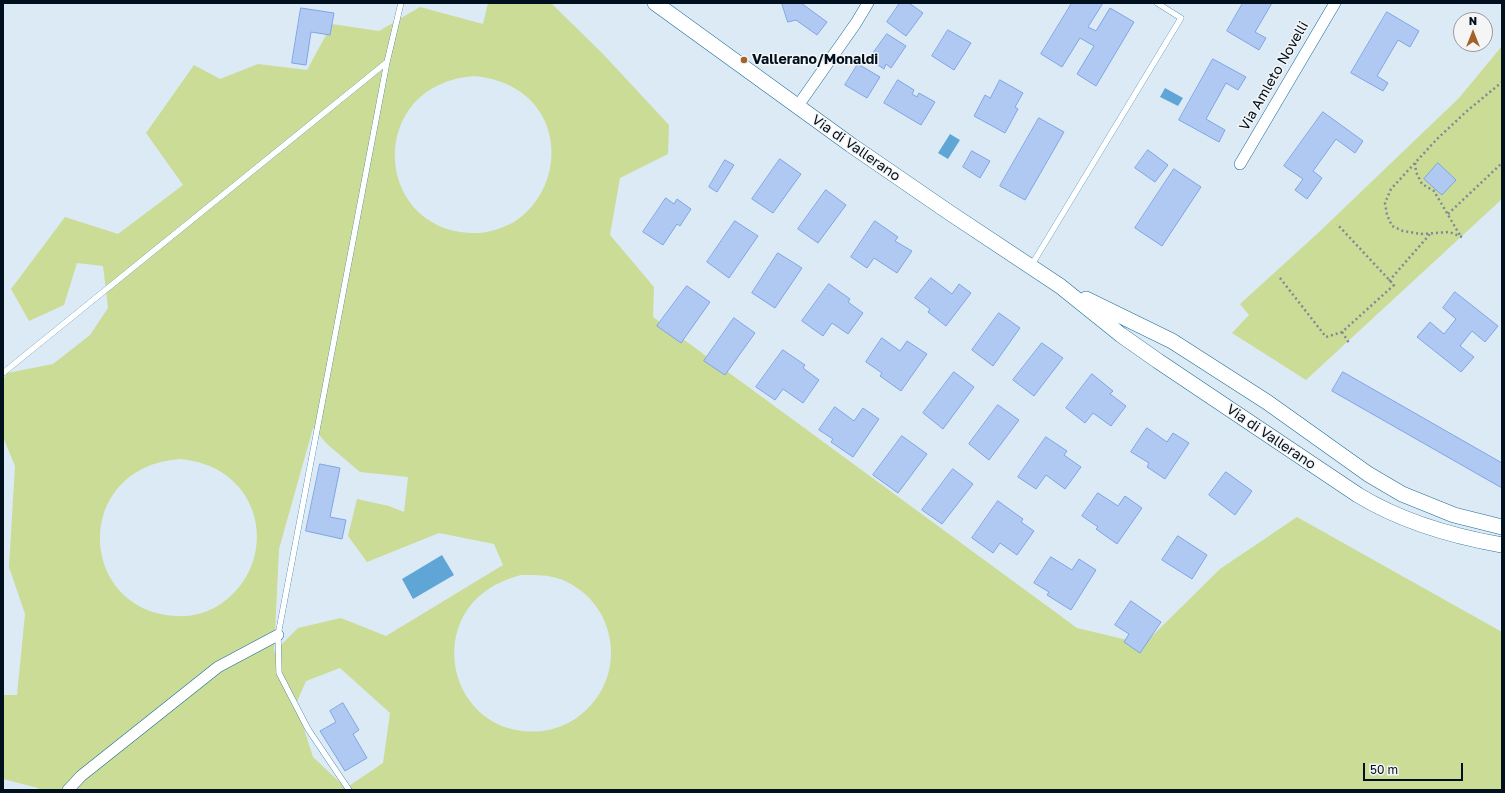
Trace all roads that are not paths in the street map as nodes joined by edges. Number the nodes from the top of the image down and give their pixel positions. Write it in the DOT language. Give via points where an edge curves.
graph roads {
  1 [pos="401,3"];
  2 [pos="655,3"];
  3 [pos="868,3"];
  4 [pos="1157,3"];
  5 [pos="1335,3"];
  6 [pos="387,62"];
  7 [pos="797,107"];
  8 [pos="1240,164"];
  9 [pos="1031,266"];
  10 [pos="1060,286"];
  11 [pos="3,373"];
  12 [pos="1502,527"];
  13 [pos="1502,545"];
  14 [pos="278,635"];
  15 [pos="68,790"];
  16 [pos="349,790"];
  1 -- 6 [label="lane"];
  2 -- 7 [label="street, Via di Vallerano"];
  3 -- 7 [label="street"];
  4 -- 9 [label="lane" via="1181,18"];
  5 -- 8 [label="street, Via Amleto Novelli"];
  6 -- 11 [label="lane"];
  6 -- 14 [label="lane"];
  7 -- 9 [label="street, Via di Vallerano"];
  9 -- 10 [label="street, Via di Vallerano"];
  10 -- 12 [label="street, Via di Vallerano" via="1172,341 1267,402 1362,470 1402,494 1454,515"];
  10 -- 13 [label="street, Via di Vallerano" via="1158,361 1376,506 1401,518 1440,531"];
  14 -- 15 [label="street" via="218,668 81,776"];
  14 -- 16 [label="lane" via="279,673 308,729"];
}
